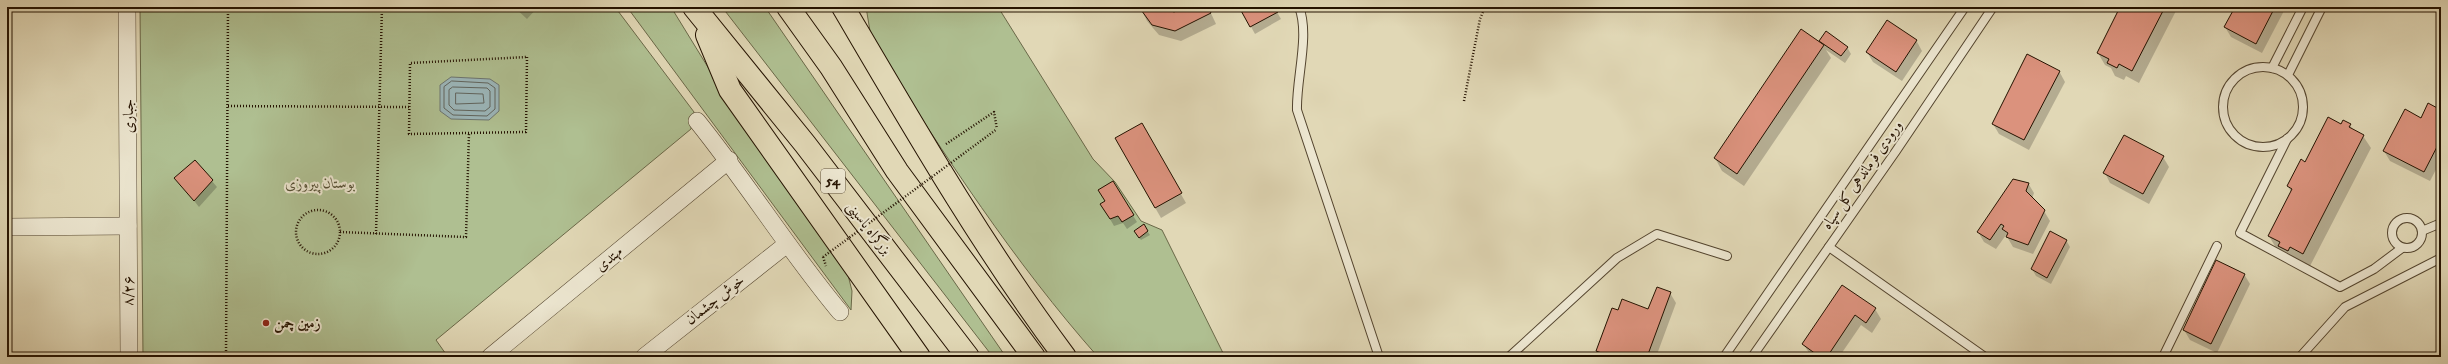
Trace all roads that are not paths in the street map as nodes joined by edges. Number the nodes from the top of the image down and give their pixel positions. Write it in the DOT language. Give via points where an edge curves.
graph roads {
  1 [pos="127,7"];
  2 [pos="788,7"];
  3 [pos="801,7"];
  4 [pos="843,7"];
  5 [pos="1299,7"];
  6 [pos="1965,7"];
  7 [pos="1993,7"];
  8 [pos="2303,7"];
  9 [pos="2322,7"];
  10 [pos="695,9"];
  11 [pos="831,67"];
  12 [pos="2272,68"];
  13 [pos="2288,75"];
  14 [pos="697,121"];
  15 [pos="2287,139"];
  16 [pos="729,160"];
  17 [pos="2441,223"];
  18 [pos="128,226"];
  19 [pos="7,227"];
  20 [pos="2422,231"];
  21 [pos="786,244"];
  22 [pos="2217,246"];
  23 [pos="1829,247"];
  24 [pos="2402,248"];
  25 [pos="1727,256"];
  26 [pos="2441,258"];
  27 [pos="1022,300"];
  28 [pos="840,312"];
  29 [pos="128,357"];
  30 [pos="490,357"];
  31 [pos="644,357"];
  32 [pos="919,357"];
  33 [pos="968,357"];
  34 [pos="1034,357"];
  35 [pos="1065,357"];
  36 [pos="1079,357"];
  37 [pos="1379,357"];
  38 [pos="1509,357"];
  39 [pos="1724,357"];
  40 [pos="1752,357"];
  41 [pos="1985,357"];
  42 [pos="2163,357"];
  43 [pos="2300,357"];
  1 -- 18 [label="street, جباری"];
  2 -- 11 [label="highway"];
  3 -- 11 [label="highway"];
  4 -- 27 [label="highway" via="930,154"];
  5 -- 37 [label="lane" via="1304,26 1297,110"];
  6 -- 39 [label="lane, ورودی فرماندهی کل سپاه"];
  7 -- 23 [label="lane, ورودی فرماندهی کل سپاه"];
  8 -- 12 [label="lane"];
  9 -- 13 [label="lane"];
  10 -- 32 [label="highway" via="730,90"];
  10 -- 33 [label="highway, بزرگراه یاسینی / 54" via="805,144"];
  11 -- 34 [label="highway" via="897,171"];
  12 -- 13 [label="lane"];
  12 -- 15 [label="lane" via="2258,67 2245,71 2234,79 2226,90 2224,118 2230,130 2240,140 2252,146 2266,147"];
  13 -- 15 [label="lane" via="2297,85 2302,98 2303,112 2299,125"];
  14 -- 16 [label="street"];
  15 -- 24 [label="lane" via="2240,233 2340,287 2374,269"];
  16 -- 21 [label="street"];
  16 -- 30 [label="street, مهتدی"];
  17 -- 20 [label="lane"];
  18 -- 19 [label="street"];
  18 -- 29 [label="street, ۸/۲۶"];
  20 -- 24 [label="lane" via="2417,245"];
  20 -- 24 [label="lane" via="2418,223 2409,218 2396,223 2392,237"];
  21 -- 28 [label="street"];
  21 -- 31 [label="street, خوش چشمان"];
  22 -- 42 [label="lane"];
  23 -- 40 [label="lane, ورودی فرماندهی کل سپاه"];
  23 -- 41 [label="lane"];
  25 -- 38 [label="lane" via="1657,234 1617,258"];
  26 -- 43 [label="lane" via="2345,307"];
  27 -- 35 [label="highway"];
  27 -- 36 [label="highway"];
}
